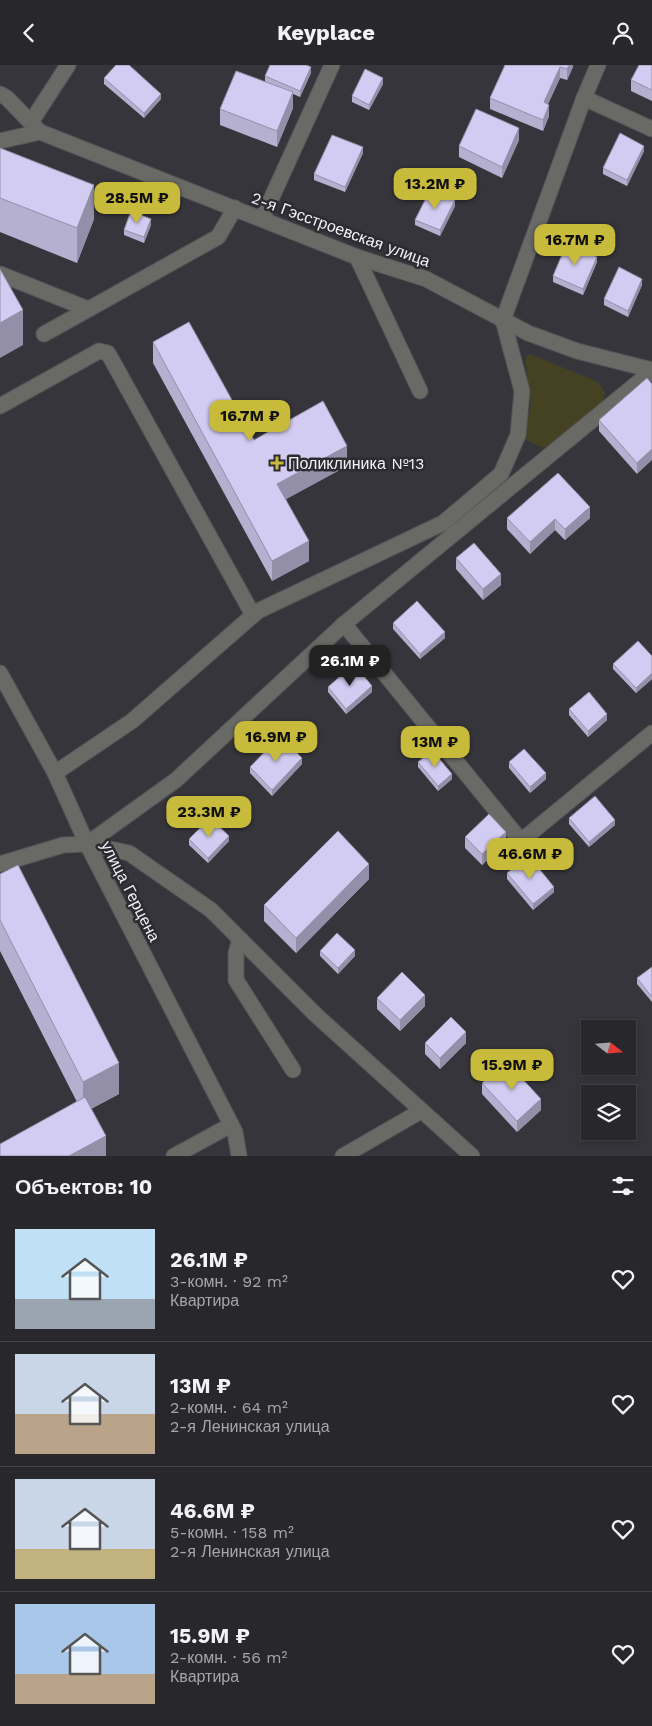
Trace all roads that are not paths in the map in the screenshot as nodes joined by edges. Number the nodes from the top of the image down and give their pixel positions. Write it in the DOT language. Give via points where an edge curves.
graph roads {
  1 [pos="68,65"];
  2 [pos="332,65"];
  3 [pos="598,65"];
  4 [pos="0,94"];
  5 [pos="584,98"];
  6 [pos="35,127"];
  7 [pos="652,129"];
  8 [pos="0,141"];
  9 [pos="235,208"];
  10 [pos="262,219"];
  11 [pos="357,257"];
  12 [pos="0,274"];
  13 [pos="88,309"];
  14 [pos="503,320"];
  15 [pos="44,334"];
  16 [pos="652,370"];
  17 [pos="420,391"];
  18 [pos="0,406"];
  19 [pos="253,615"];
  20 [pos="344,624"];
  21 [pos="0,673"];
  22 [pos="652,733"];
  23 [pos="55,773"];
  24 [pos="87,844"];
  25 [pos="0,864"];
  26 [pos="240,939"];
  27 [pos="294,1070"];
  28 [pos="421,1111"];
  29 [pos="231,1125"];
  30 [pos="350,1154"];
  31 [pos="174,1156"];
  32 [pos="239,1156"];
  33 [pos="472,1156"];
  1 -- 6 [label="street"];
  2 -- 10 [label="street"];
  3 -- 5 [label="street"];
  4 -- 6 [label="street, 2-я Гэсстроевская улица"];
  5 -- 7 [label="street"];
  5 -- 14 [label="street"];
  6 -- 8 [label="street"];
  6 -- 9 [label="street, 2-я Гэсстроевская улица"];
  9 -- 10 [label="street, 2-я Гэсстроевская улица"];
  9 -- 13 [label="street" via="218,237"];
  10 -- 11 [label="street, 2-я Гэсстроевская улица"];
  11 -- 14 [label="street, 2-я Гэсстроевская улица" via="426,279"];
  11 -- 17 [label="street"];
  12 -- 13 [label="street"];
  13 -- 15 [label="street"];
  14 -- 16 [label="street, 2-я Гэсстроевская улица" via="577,351"];
  14 -- 19 [label="street" via="522,391 518,435 501,474 443,523"];
  16 -- 20 [label="street"];
  18 -- 19 [label="street" via="99,351 108,353"];
  19 -- 23 [label="street" via="132,721"];
  20 -- 22 [label="street" via="521,841"];
  20 -- 24 [label="street" via="176,780"];
  21 -- 23 [label="street, улица Герцена"];
  23 -- 24 [label="street, улица Герцена"];
  24 -- 25 [label="street" via="63,845"];
  24 -- 26 [label="street" via="128,853 211,909"];
  24 -- 29 [label="street, улица Герцена"];
  26 -- 27 [label="street" via="236,953 236,980"];
  26 -- 28 [label="street" via="317,1016"];
  28 -- 30 [label="street"];
  28 -- 33 [label="street"];
  29 -- 31 [label="street"];
  29 -- 32 [label="street, улица Герцена"];
}
